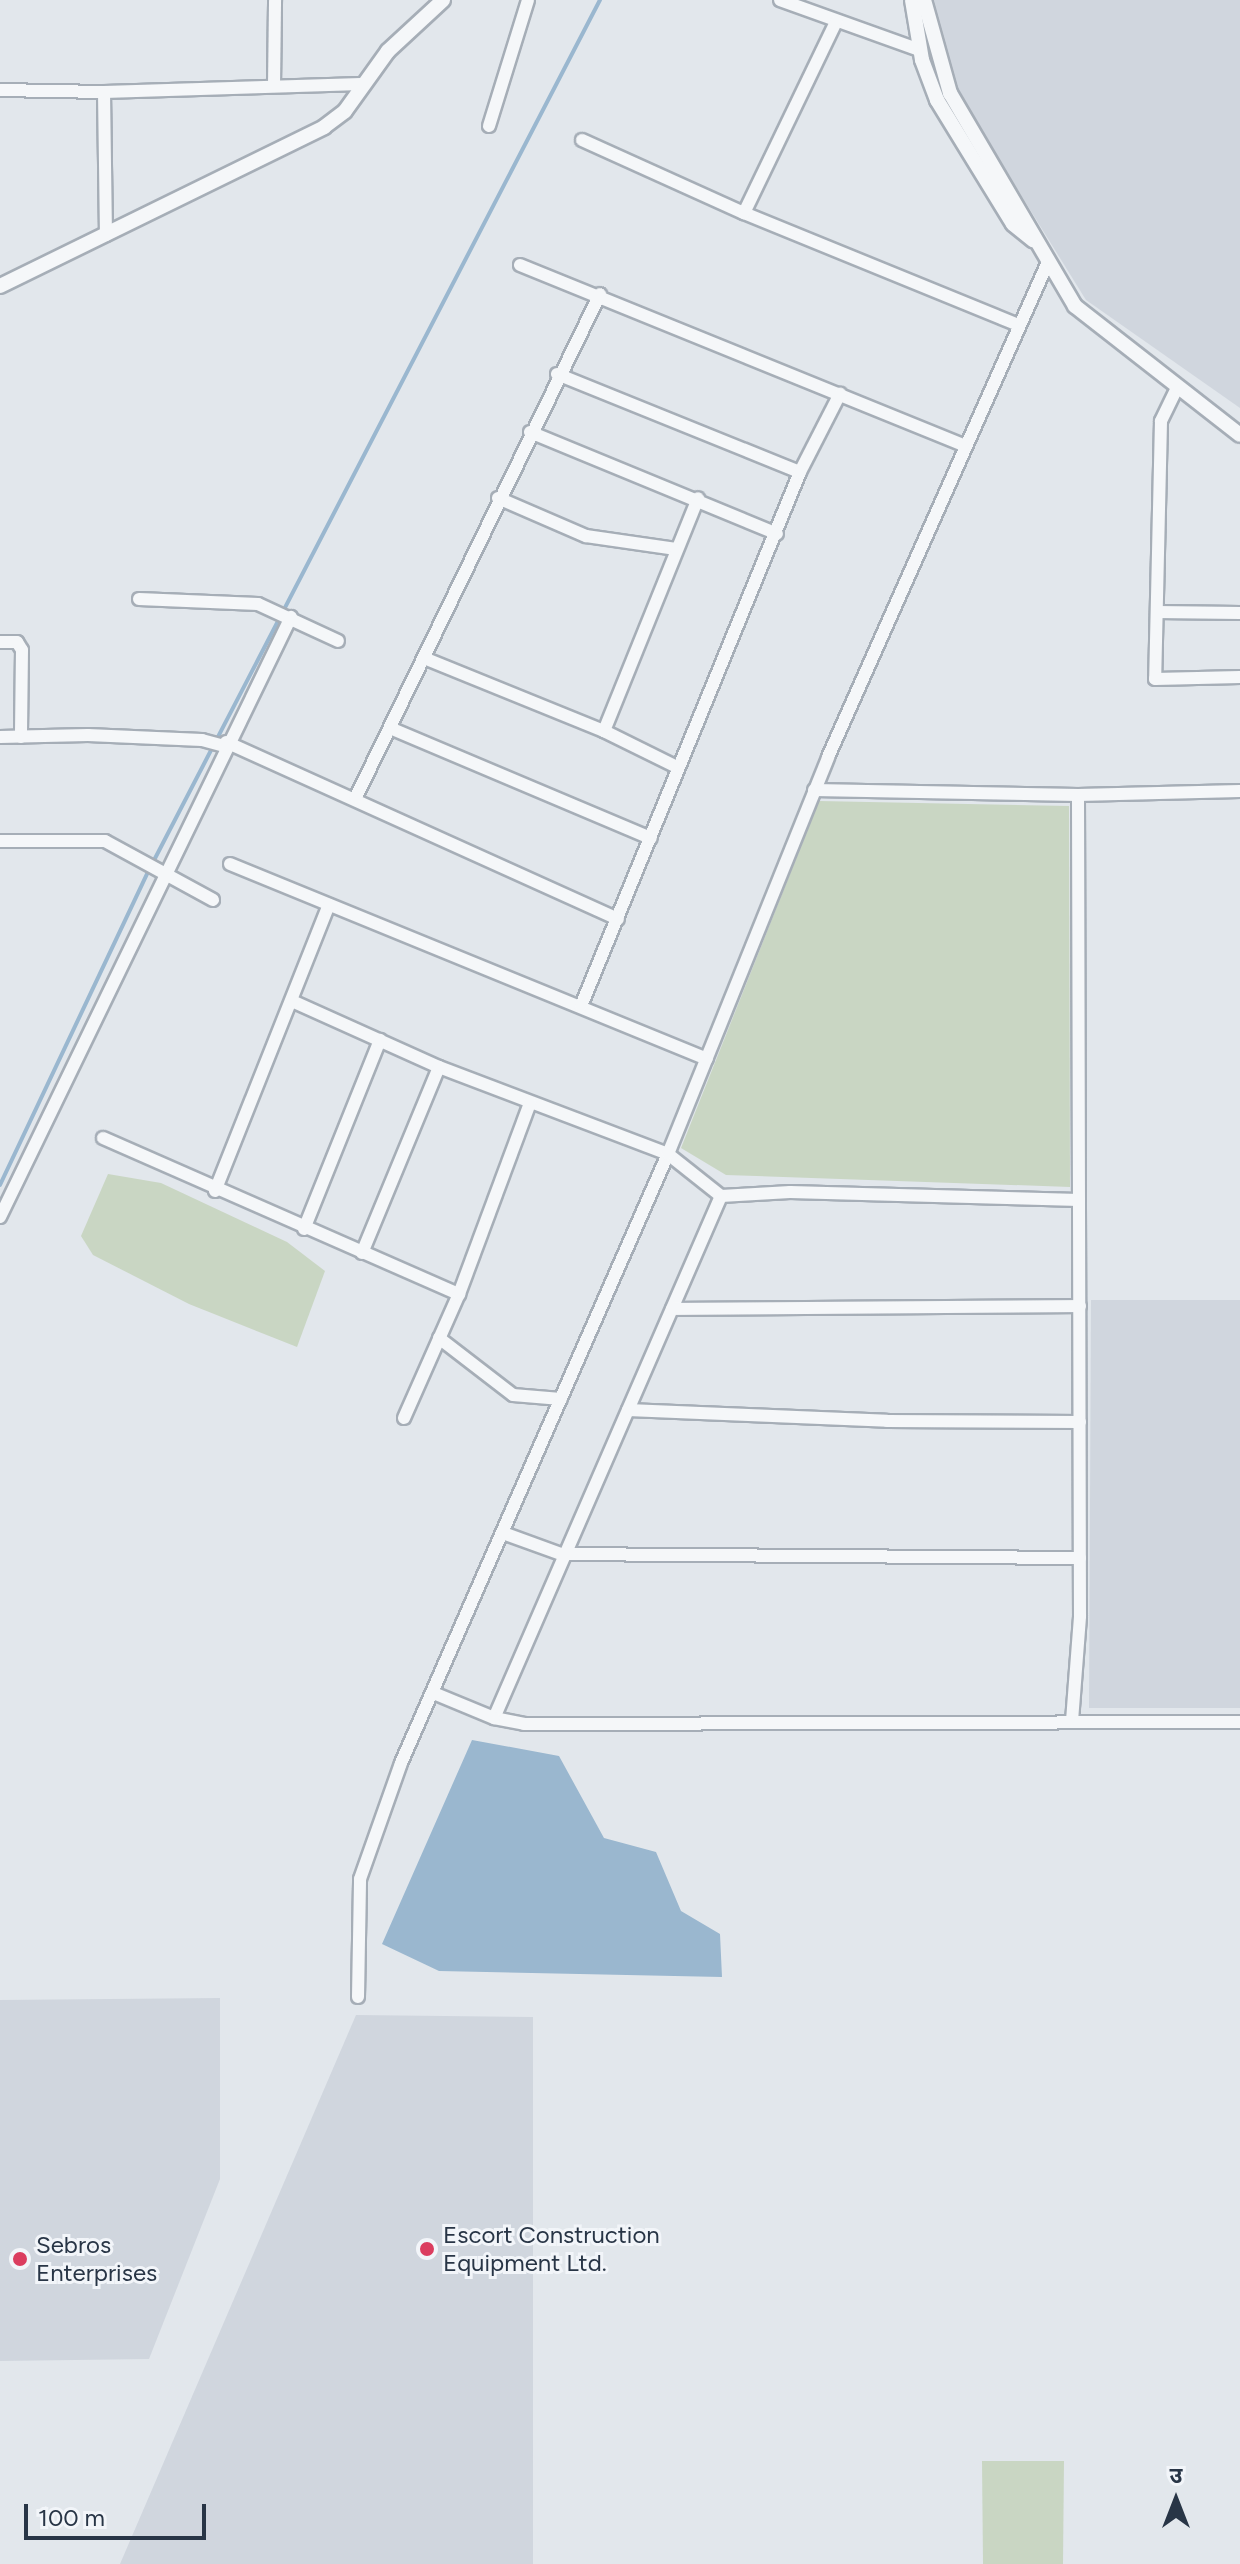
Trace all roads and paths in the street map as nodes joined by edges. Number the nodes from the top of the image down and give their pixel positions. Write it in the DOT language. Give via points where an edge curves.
graph roads {
  1 [pos="275,0"];
  2 [pos="443,0"];
  3 [pos="528,0"];
  4 [pos="780,0"];
  5 [pos="912,0"];
  6 [pos="924,0"];
  7 [pos="836,22"];
  8 [pos="920,50"];
  9 [pos="361,84"];
  10 [pos="274,86"];
  11 [pos="0,90"];
  12 [pos="104,92"];
  13 [pos="489,126"];
  14 [pos="582,140"];
  15 [pos="744,213"];
  16 [pos="106,235"];
  17 [pos="1033,240"];
  18 [pos="1048,262"];
  19 [pos="520,265"];
  20 [pos="0,286"];
  21 [pos="600,294"];
  22 [pos="1019,325"];
  23 [pos="557,374"];
  24 [pos="1177,388"];
  25 [pos="840,394"];
  26 [pos="530,432"];
  27 [pos="1240,435"];
  28 [pos="964,445"];
  29 [pos="800,472"];
  30 [pos="498,498"];
  31 [pos="698,498"];
  32 [pos="777,534"];
  33 [pos="676,549"];
  34 [pos="139,599"];
  35 [pos="1157,612"];
  36 [pos="1240,613"];
  37 [pos="289,616"];
  38 [pos="338,641"];
  39 [pos="0,642"];
  40 [pos="424,658"];
  41 [pos="1240,677"];
  42 [pos="390,728"];
  43 [pos="604,731"];
  44 [pos="0,737"];
  45 [pos="21,737"];
  46 [pos="220,743"];
  47 [pos="677,767"];
  48 [pos="814,790"];
  49 [pos="1240,791"];
  50 [pos="1078,795"];
  51 [pos="356,797"];
  52 [pos="651,838"];
  53 [pos="0,841"];
  54 [pos="230,864"];
  55 [pos="160,872"];
  56 [pos="213,900"];
  57 [pos="329,905"];
  58 [pos="618,919"];
  59 [pos="292,1001"];
  60 [pos="581,1006"];
  61 [pos="380,1040"];
  62 [pos="707,1059"];
  63 [pos="439,1067"];
  64 [pos="530,1103"];
  65 [pos="103,1138"];
  66 [pos="668,1154"];
  67 [pos="215,1191"];
  68 [pos="721,1196"];
  69 [pos="1079,1200"];
  70 [pos="0,1217"];
  71 [pos="304,1229"];
  72 [pos="362,1253"];
  73 [pos="459,1294"];
  74 [pos="1080,1306"];
  75 [pos="672,1309"];
  76 [pos="439,1338"];
  77 [pos="561,1399"];
  78 [pos="628,1410"];
  79 [pos="404,1418"];
  80 [pos="1080,1422"];
  81 [pos="503,1533"];
  82 [pos="561,1554"];
  83 [pos="1080,1558"];
  84 [pos="436,1694"];
  85 [pos="494,1718"];
  86 [pos="1072,1721"];
  87 [pos="1240,1722"];
  88 [pos="358,1997"];
  1 -- 10 [label="street"];
  2 -- 9 [label="street"];
  3 -- 13 [label="street"];
  4 -- 7 [label="street"];
  5 -- 8 [label="street"];
  6 -- 17 [label="street" via="950,93 1033,229"];
  7 -- 8 [label="street"];
  7 -- 15 [label="street"];
  8 -- 17 [label="street" via="956,136 1013,224"];
  9 -- 10 [label="street"];
  9 -- 16 [label="street" via="345,111 316,132"];
  10 -- 12 [label="street"];
  11 -- 12 [label="street"];
  12 -- 16 [label="street"];
  14 -- 15 [label="street"];
  15 -- 22 [label="street"];
  16 -- 20 [label="street"];
  17 -- 18 [label="street"];
  18 -- 22 [label="street"];
  18 -- 24 [label="street" via="1075,306"];
  19 -- 21 [label="street"];
  21 -- 23 [label="street"];
  21 -- 25 [label="street"];
  22 -- 28 [label="street"];
  23 -- 26 [label="street"];
  23 -- 29 [label="street"];
  24 -- 27 [label="street"];
  24 -- 35 [label="street" via="1161,421"];
  25 -- 28 [label="street"];
  25 -- 29 [label="street"];
  26 -- 30 [label="street"];
  26 -- 31 [label="street"];
  28 -- 48 [label="street"];
  29 -- 32 [label="street"];
  30 -- 33 [label="street" via="586,536"];
  30 -- 40 [label="street"];
  31 -- 32 [label="street"];
  31 -- 33 [label="street"];
  32 -- 47 [label="street"];
  33 -- 43 [label="street"];
  34 -- 37 [label="street" via="239,601"];
  35 -- 36 [label="street"];
  35 -- 41 [label="street" via="1155,679"];
  37 -- 38 [label="street"];
  37 -- 46 [label="street"];
  39 -- 45 [label="street" via="17,642 22,650"];
  40 -- 42 [label="street"];
  40 -- 43 [label="street"];
  42 -- 51 [label="street"];
  42 -- 52 [label="street"];
  43 -- 47 [label="street"];
  44 -- 45 [label="street"];
  45 -- 46 [label="street"];
  46 -- 51 [label="street"];
  46 -- 55 [label="street"];
  47 -- 52 [label="street"];
  48 -- 50 [label="street"];
  48 -- 62 [label="street"];
  49 -- 50 [label="street"];
  50 -- 69 [label="street"];
  51 -- 58 [label="street"];
  52 -- 58 [label="street"];
  53 -- 55 [label="street" via="96,840"];
  54 -- 57 [label="street"];
  55 -- 56 [label="street"];
  55 -- 70 [label="street"];
  57 -- 59 [label="street"];
  57 -- 60 [label="street"];
  58 -- 60 [label="street"];
  59 -- 61 [label="street"];
  59 -- 67 [label="street"];
  60 -- 62 [label="street"];
  61 -- 63 [label="street"];
  61 -- 71 [label="street"];
  62 -- 66 [label="street"];
  63 -- 64 [label="street"];
  63 -- 72 [label="street"];
  64 -- 66 [label="street"];
  64 -- 73 [label="street"];
  65 -- 67 [label="street"];
  66 -- 68 [label="street"];
  66 -- 77 [label="street"];
  67 -- 71 [label="street"];
  68 -- 69 [label="street" via="777,1192"];
  68 -- 75 [label="street"];
  69 -- 74 [label="street"];
  71 -- 72 [label="street"];
  72 -- 73 [label="street"];
  73 -- 76 [label="street"];
  74 -- 75 [label="street"];
  74 -- 80 [label="street"];
  75 -- 78 [label="street"];
  76 -- 77 [label="street" via="513,1395"];
  76 -- 79 [label="street"];
  77 -- 81 [label="street"];
  78 -- 80 [label="street" via="887,1421"];
  78 -- 82 [label="street"];
  80 -- 83 [label="street"];
  81 -- 82 [label="street"];
  81 -- 84 [label="street"];
  82 -- 83 [label="street"];
  82 -- 85 [label="street"];
  83 -- 86 [label="street"];
  84 -- 85 [label="street"];
  84 -- 88 [label="street" via="401,1763 362,1866"];
  85 -- 86 [label="street" via="524,1724"];
  86 -- 87 [label="street"];
}
